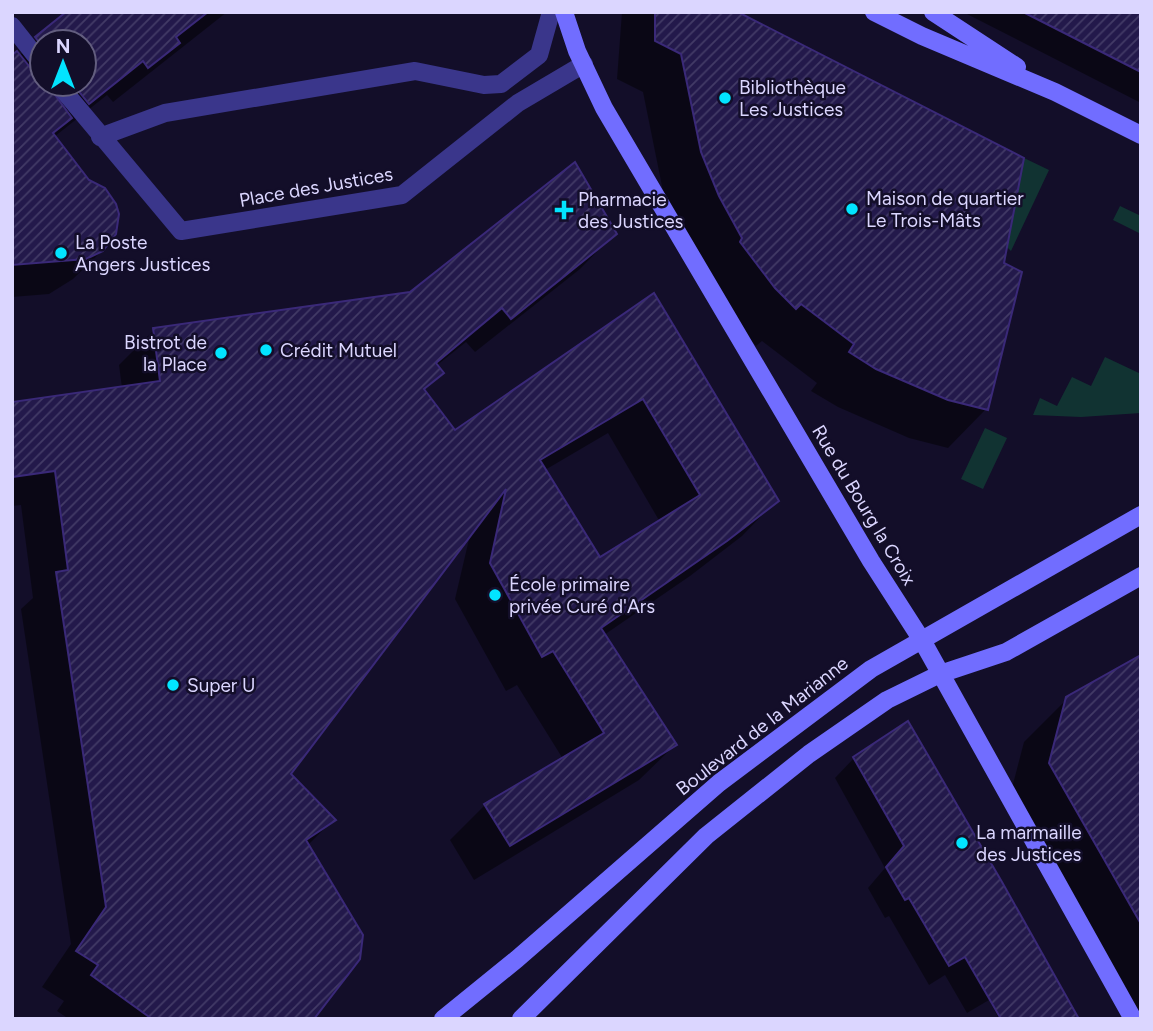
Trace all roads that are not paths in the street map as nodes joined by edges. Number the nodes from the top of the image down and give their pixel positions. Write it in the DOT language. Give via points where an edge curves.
graph roads {
  1 [pos="551,12"];
  2 [pos="564,12"];
  3 [pos="874,12"];
  4 [pos="933,12"];
  5 [pos="12,26"];
  6 [pos="28,46"];
  7 [pos="584,64"];
  8 [pos="1055,92"];
  9 [pos="69,98"];
  10 [pos="1141,135"];
  11 [pos="100,137"];
  12 [pos="1141,515"];
  13 [pos="1141,576"];
  14 [pos="923,642"];
  15 [pos="940,674"];
  16 [pos="443,1019"];
  17 [pos="521,1019"];
  18 [pos="1133,1019"];
  1 -- 11 [label="street" via="539,55 501,84 484,85 415,71 165,113"];
  2 -- 7 [label="street, Rue du Bourg la Croix"];
  3 -- 8 [label="street"];
  4 -- 8 [label="street"];
  5 -- 6 [label="street"];
  7 -- 11 [label="street, Place des Justices" via="519,103 402,195 188,230 181,231"];
  7 -- 14 [label="street, Rue du Bourg la Croix" via="604,108"];
  8 -- 10 [label="street"];
  9 -- 11 [label="street, Place des Justices"];
  12 -- 14 [label="street, Boulevard de la Marianne"];
  13 -- 15 [label="street" via="1006,652"];
  14 -- 15 [label="street, Rue du Bourg la Croix"];
  14 -- 16 [label="street, Boulevard de la Marianne" via="871,669 719,783"];
  15 -- 17 [label="street" via="876,707 716,828"];
  15 -- 18 [label="street, Rue du Bourg la Croix"];
}
